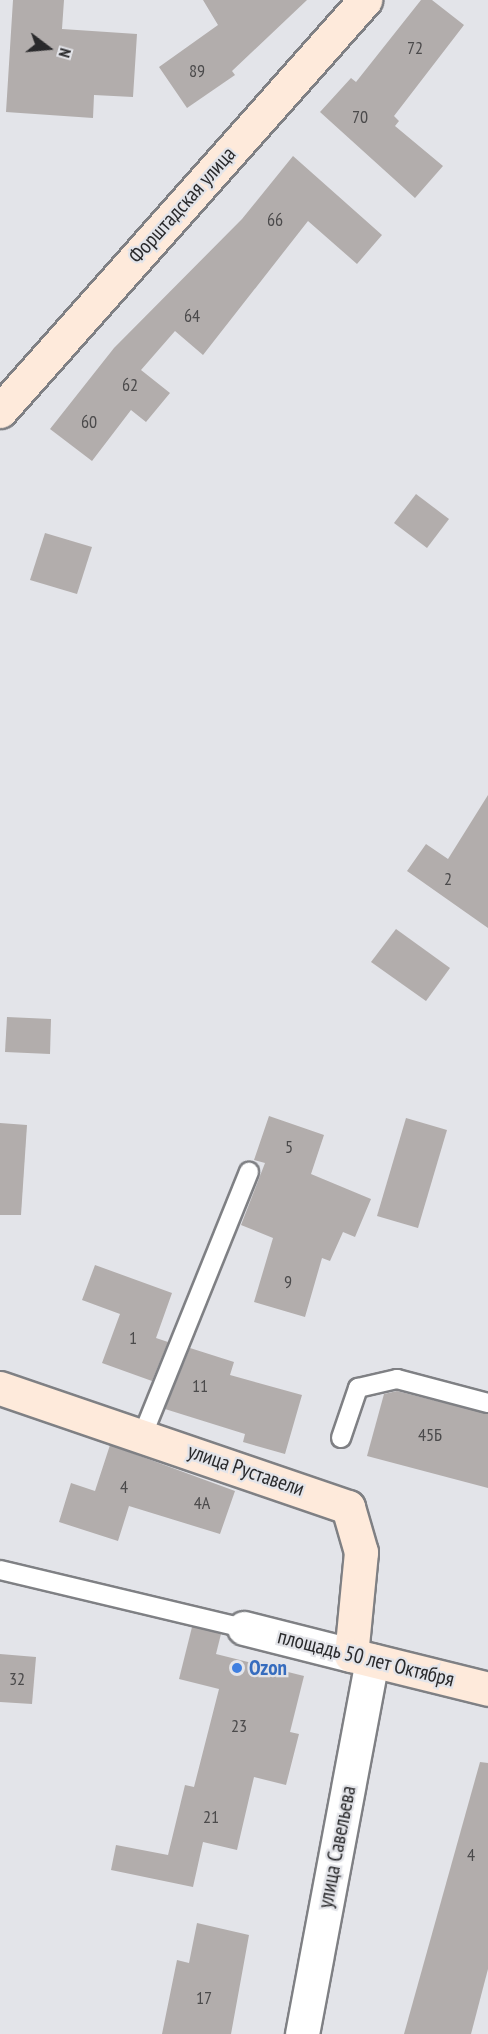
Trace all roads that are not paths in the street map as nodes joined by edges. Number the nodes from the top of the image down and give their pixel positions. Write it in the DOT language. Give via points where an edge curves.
graph roads {
  1 [pos="365,0"];
  2 [pos="0,411"];
  3 [pos="249,1172"];
  4 [pos="0,1388"];
  5 [pos="488,1403"];
  6 [pos="143,1434"];
  7 [pos="341,1438"];
  8 [pos="0,1570"];
  9 [pos="244,1628"];
  10 [pos="362,1657"];
  11 [pos="488,1689"];
  12 [pos="302,2034"];
  1 -- 2 [label="street, Форштадская улица"];
  3 -- 6 [label="lane"];
  4 -- 6 [label="street, улица Руставели"];
  5 -- 7 [label="lane" via="397,1379 358,1388"];
  6 -- 10 [label="street, улица Руставели" via="348,1507 361,1552"];
  8 -- 9 [label="lane"];
  9 -- 10 [label="street, площадь 50 лет Октября"];
  10 -- 11 [label="street, площадь 50 лет Октября"];
  10 -- 12 [label="street, улица Савельева"];
}
